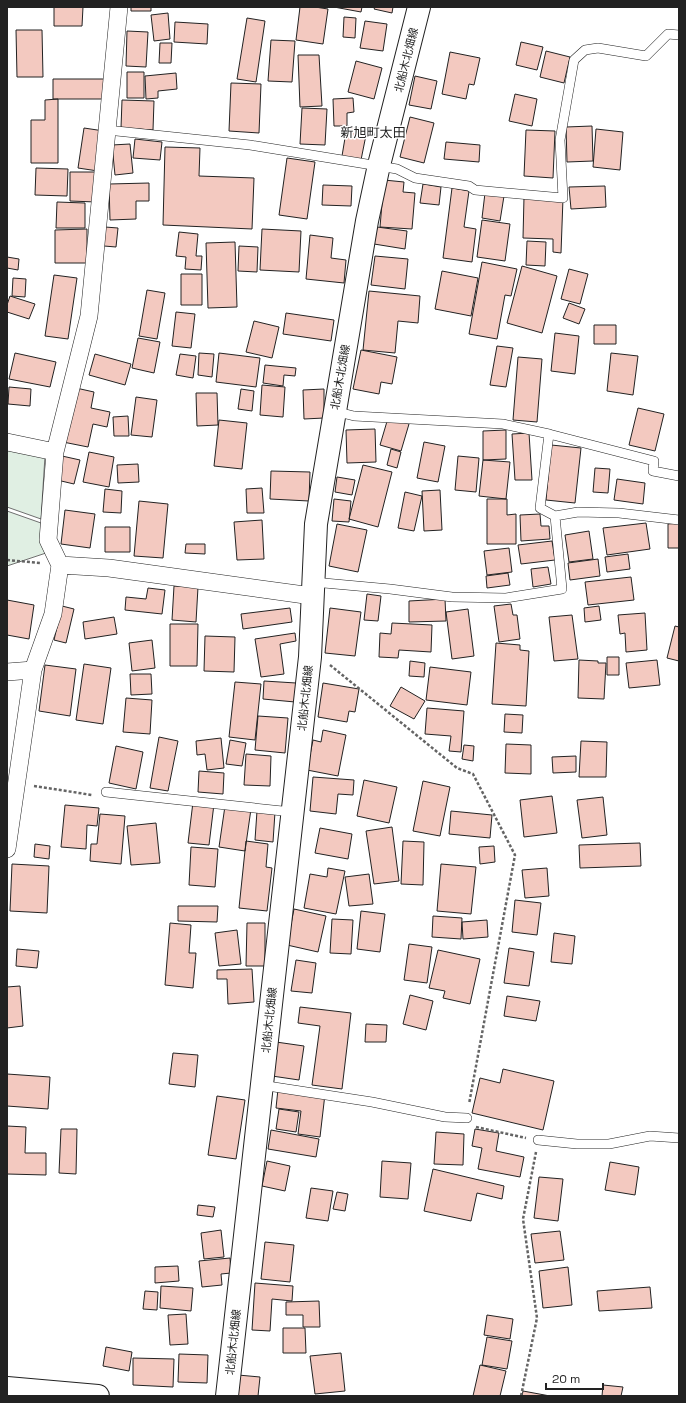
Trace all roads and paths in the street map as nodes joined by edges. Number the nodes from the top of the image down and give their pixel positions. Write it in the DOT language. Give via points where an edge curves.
graph roads {
  1 [pos="119,7"];
  2 [pos="419,7"];
  3 [pos="679,35"];
  4 [pos="107,130"];
  5 [pos="379,165"];
  6 [pos="334,411"];
  7 [pos="548,434"];
  8 [pos="7,442"];
  9 [pos="55,452"];
  10 [pos="679,476"];
  11 [pos="555,516"];
  12 [pos="679,520"];
  13 [pos="7,560"];
  14 [pos="60,565"];
  15 [pos="313,589"];
  16 [pos="310,657"];
  17 [pos="33,670"];
  18 [pos="7,672"];
  19 [pos="16,784"];
  20 [pos="106,792"];
  21 [pos="292,812"];
  22 [pos="7,849"];
  23 [pos="261,1085"];
  24 [pos="467,1118"];
  25 [pos="679,1138"];
  26 [pos="538,1140"];
  27 [pos="7,1388"];
  28 [pos="98,1396"];
  29 [pos="227,1396"];
  30 [pos="521,1396"];
  1 -- 4 [label="street"];
  2 -- 5 [label="main road, 北船木北畑線"];
  3 -- 5 [label="lane" via="668,34 646,56 598,48 585,50 574,60 560,140 563,198 474,190 469,186 416,178 397,169"];
  4 -- 5 [label="lane" via="250,145"];
  4 -- 9 [label="street" via="89,316"];
  5 -- 6 [label="main road, 北船木北畑線"];
  6 -- 7 [label="lane" via="354,416 503,424"];
  6 -- 15 [label="main road, 北船木北畑線" via="316,524"];
  7 -- 10 [label="lane" via="654,461 653,471"];
  7 -- 11 [label="lane" via="540,508"];
  8 -- 9 [label="street"];
  9 -- 14 [label="street" via="48,540"];
  11 -- 12 [label="lane" via="578,512 619,512"];
  11 -- 15 [label="lane" via="562,589 506,598 452,597 390,588"];
  13 -- 14 [label="path"];
  14 -- 15 [label="street"];
  14 -- 17 [label="street" via="53,614"];
  15 -- 16 [label="main road, 北船木北畑線"];
  16 -- 21 [label="main road, 北船木北畑線"];
  16 -- 24 [label="path" via="324,660 457,768 473,774 515,856"];
  17 -- 18 [label="street"];
  17 -- 19 [label="street"];
  19 -- 20 [label="path" via="96,796"];
  19 -- 22 [label="street"];
  20 -- 21 [label="lane"];
  21 -- 23 [label="main road, 北船木北畑線"];
  23 -- 24 [label="lane" via="372,1102 445,1117"];
  23 -- 29 [label="main road, 北船木北畑線"];
  24 -- 26 [label="path" via="466,1124"];
  25 -- 26 [label="lane" via="650,1136 609,1144"];
  26 -- 30 [label="path" via="523,1219 537,1318"];
  27 -- 28 [label="main road"];
}
